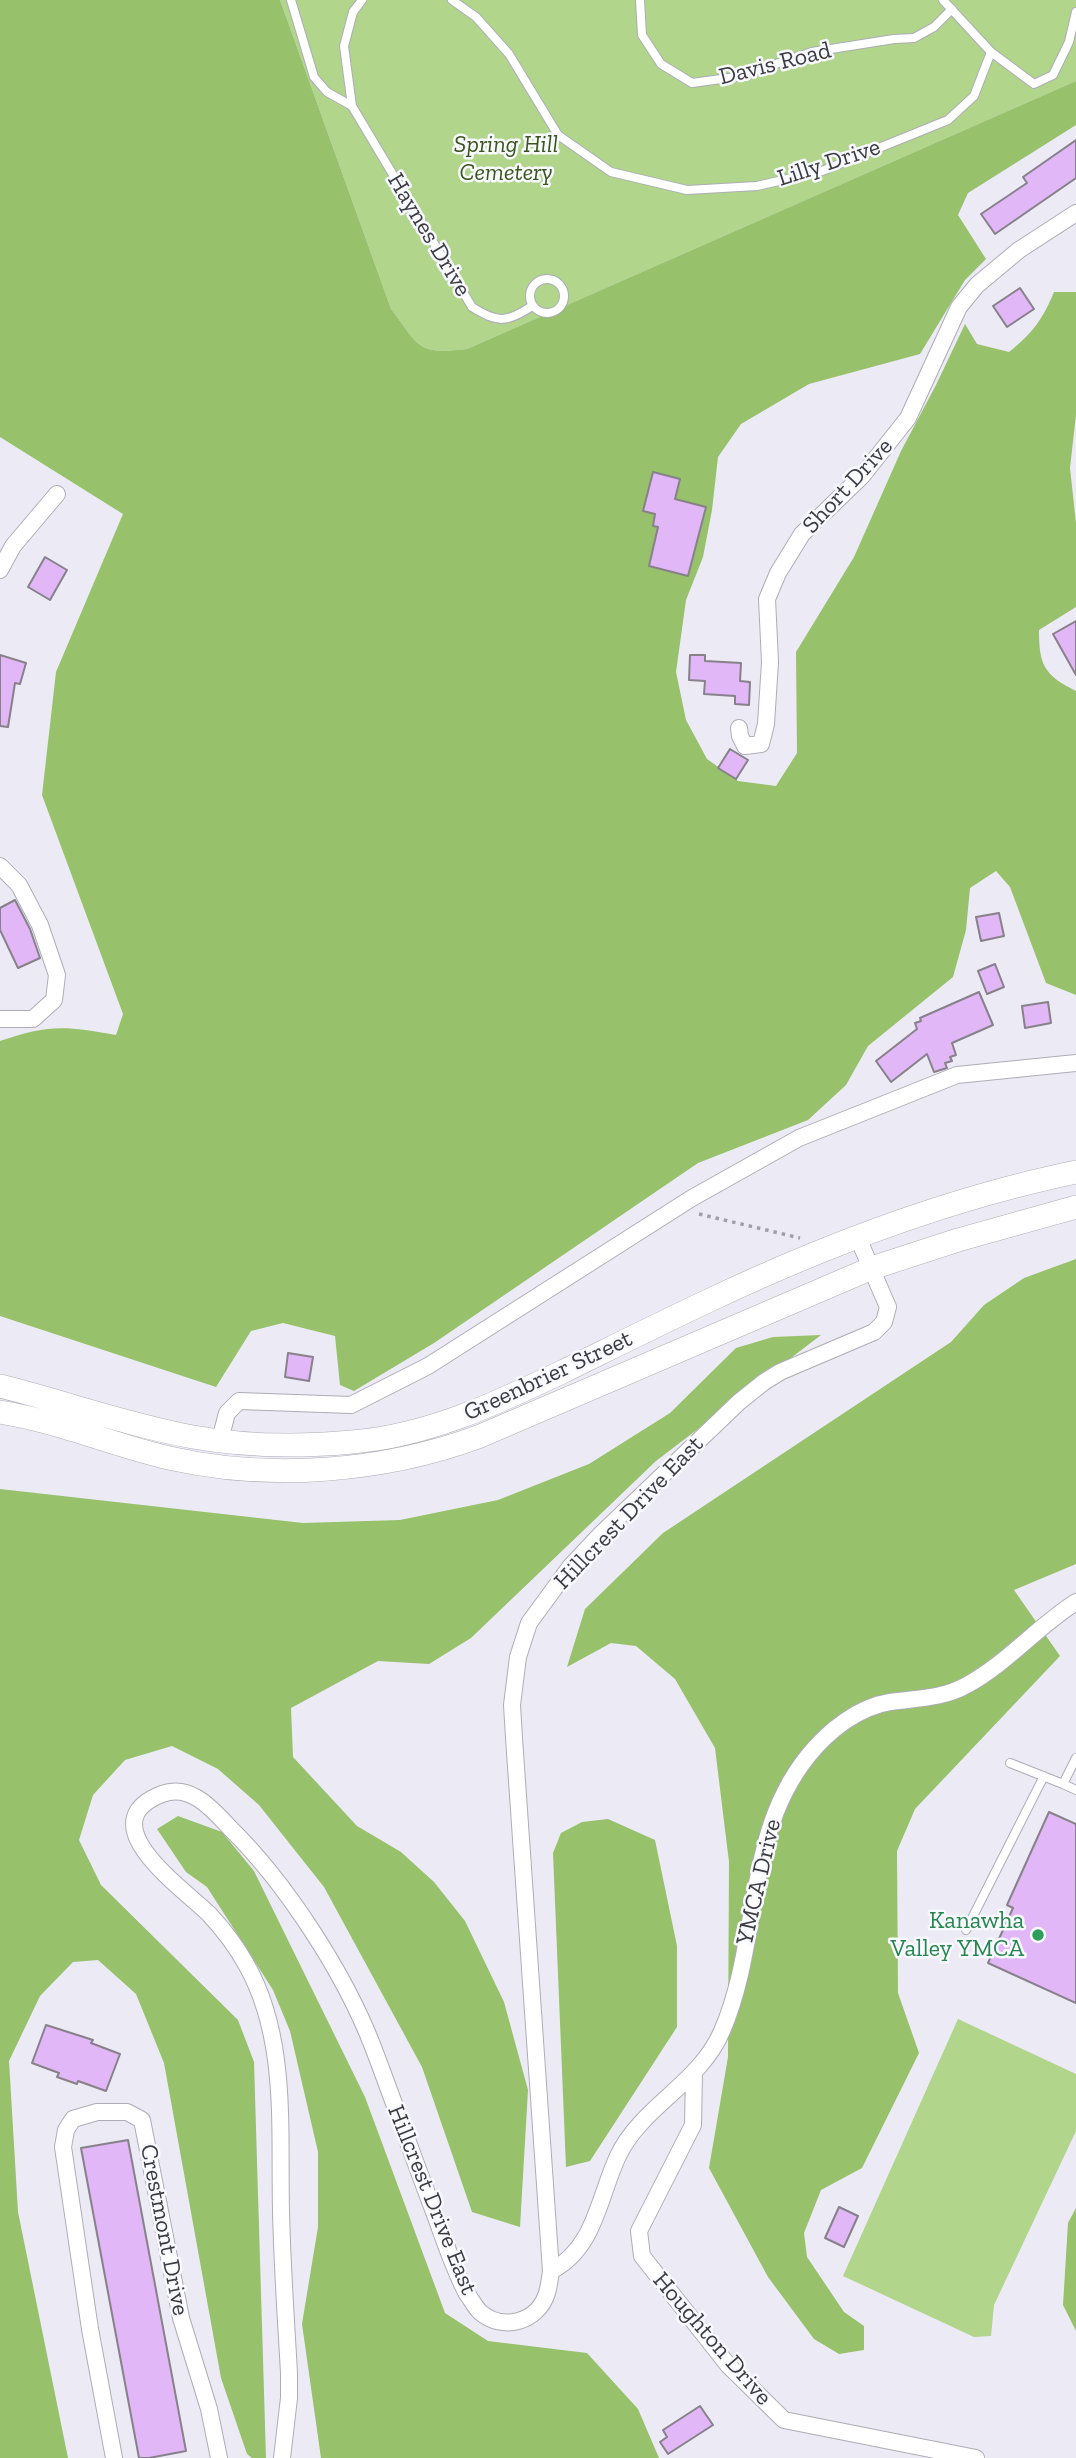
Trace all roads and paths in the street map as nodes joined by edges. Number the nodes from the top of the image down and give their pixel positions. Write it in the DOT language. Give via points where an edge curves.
graph roads {
  1 [pos="290,0"];
  2 [pos="362,0"];
  3 [pos="452,0"];
  4 [pos="640,0"];
  5 [pos="943,0"];
  6 [pos="948,0"];
  7 [pos="952,9"];
  8 [pos="1076,12"];
  9 [pos="991,52"];
  10 [pos="352,106"];
  11 [pos="1076,213"];
  12 [pos="532,306"];
  13 [pos="57,494"];
  14 [pos="0,570"];
  15 [pos="739,728"];
  16 [pos="0,866"];
  17 [pos="0,1019"];
  18 [pos="1076,1063"];
  19 [pos="1076,1172"];
  20 [pos="1076,1207"];
  21 [pos="676,1208"];
  22 [pos="858,1238"];
  23 [pos="832,1246"];
  24 [pos="872,1268"];
  25 [pos="0,1386"];
  26 [pos="0,1412"];
  27 [pos="220,1440"];
  28 [pos="1076,1602"];
  29 [pos="1076,1758"];
  30 [pos="1010,1763"];
  31 [pos="1044,1776"];
  32 [pos="1063,1784"];
  33 [pos="1076,1790"];
  34 [pos="966,1930"];
  35 [pos="694,2074"];
  36 [pos="551,2271"];
  37 [pos="114,2458"];
  38 [pos="219,2458"];
  39 [pos="282,2458"];
  40 [pos="976,2458"];
  1 -- 10 [label="lane" via="314,77 327,92"];
  2 -- 10 [label="lane" via="353,12 344,46"];
  3 -- 9 [label="lane, Lilly Drive" via="476,17 509,54 558,135 611,172 687,190 757,186 822,171 948,120 974,96"];
  4 -- 7 [label="lane, Davis Road" via="642,35 661,64 692,83 736,77 812,52 914,38"];
  5 -- 7 [label="lane"];
  6 -- 7 [label="lane"];
  7 -- 9 [label="lane"];
  8 -- 9 [label="lane" via="1069,42 1052,75 1034,84"];
  10 -- 12 [label="lane, Haynes Drive" via="472,307 490,319 503,319"];
  11 -- 15 [label="street, Short Drive" via="1019,250 977,285 959,307 908,418 862,476 802,534 767,599 770,662 761,744 745,746"];
  12 -- 12 [label="lane" via="544,313 557,310 564,299 561,286 550,278 537,281 529,293"];
  13 -- 14 [label="street" via="13,546"];
  16 -- 17 [label="street" via="19,885 40,925 57,975 54,1000 33,1018"];
  18 -- 21 [label="street" via="957,1075 799,1138"];
  19 -- 22 [label="main road, Greenbrier Street" via="953,1205"];
  20 -- 24 [label="main road, Greenbrier Street"];
  21 -- 23 [label="path"];
  21 -- 27 [label="street" via="428,1366 366,1399 351,1405 239,1401 227,1413"];
  22 -- 23 [label="main road, Greenbrier Street"];
  22 -- 24 [label="street, Hillcrest Drive East"];
  23 -- 27 [label="main road, Greenbrier Street" via="499,1402 442,1424 379,1439 314,1445"];
  24 -- 26 [label="main road, Greenbrier Street" via="478,1437 441,1451 399,1459 292,1471 207,1464"];
  24 -- 36 [label="street, Hillcrest Drive East" via="888,1307 884,1322 874,1332 780,1372 739,1402 570,1567 529,1623 518,1657 512,1704"];
  25 -- 27 [label="main road, Greenbrier Street"];
  28 -- 35 [label="street, YMCA Drive" via="969,1684 941,1697 864,1710 809,1754 773,1815 736,1991 722,2031"];
  29 -- 32 [label="lane"];
  30 -- 31 [label="lane"];
  31 -- 32 [label="lane"];
  31 -- 34 [label="lane"];
  32 -- 33 [label="lane"];
  35 -- 36 [label="street, YMCA Drive" via="635,2131 619,2154 584,2241 575,2255"];
  35 -- 40 [label="street, Houghton Drive" via="693,2125 639,2231 642,2256 728,2365 784,2420"];
  36 -- 39 [label="street, Hillcrest Drive East" via="540,2306 520,2322 491,2319 479,2311 460,2280 372,2045 336,1971 287,1894 206,1803 178,1791 153,1798 135,1819 141,1846 151,1862 231,1940 264,2002 274,2039 289,2373"];
  37 -- 38 [label="street, Crestmont Drive" via="63,2147 65,2130 73,2119 97,2112 127,2112 142,2120 181,2318"];
}
